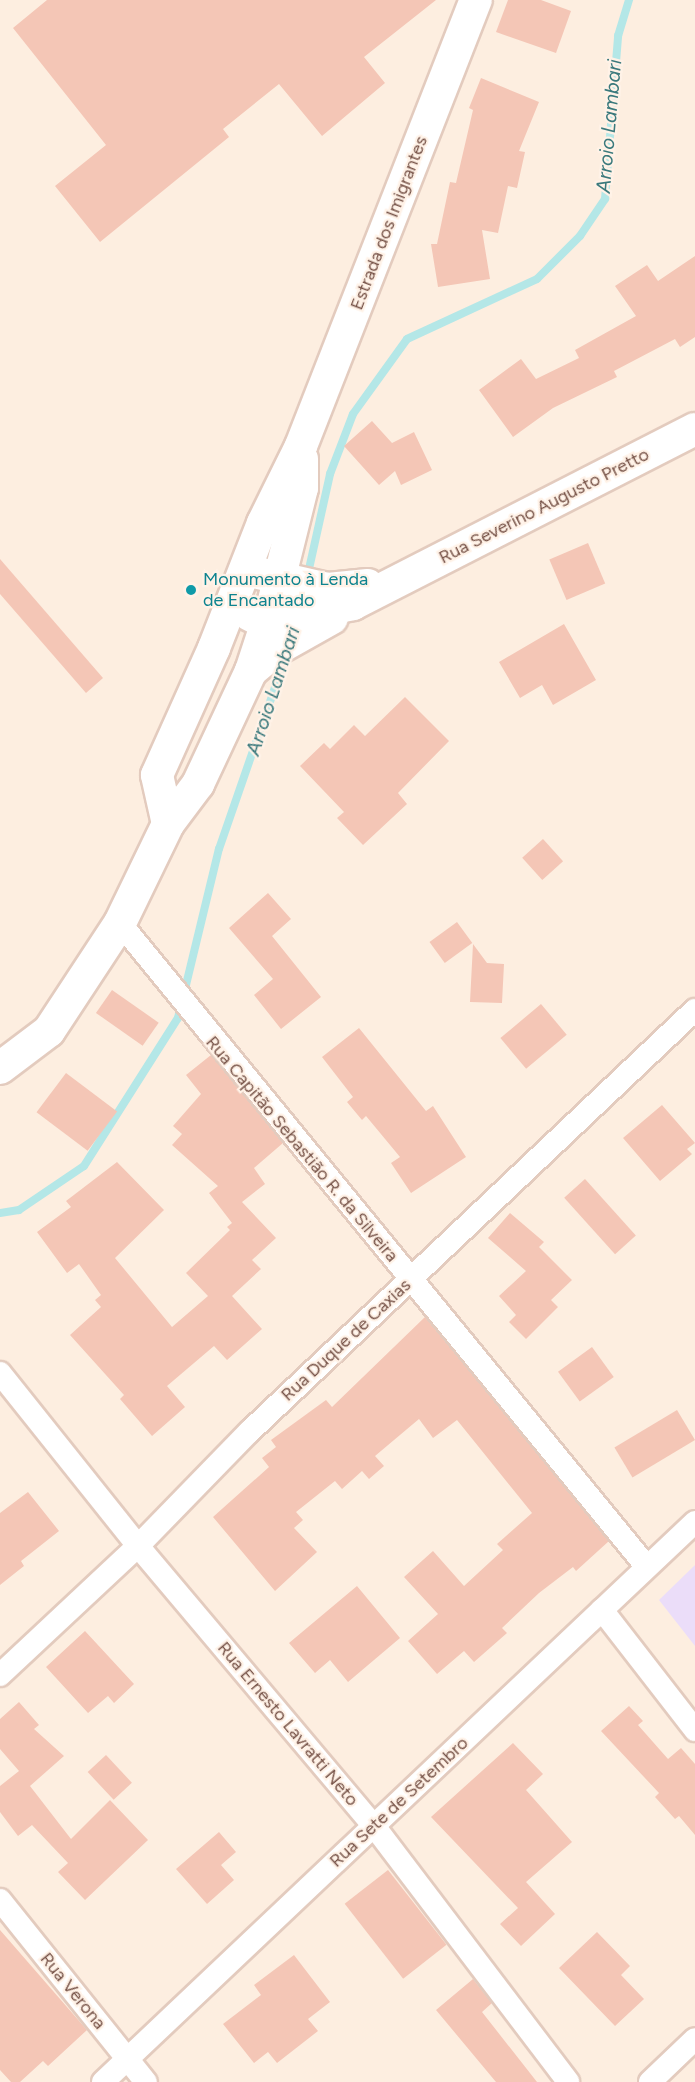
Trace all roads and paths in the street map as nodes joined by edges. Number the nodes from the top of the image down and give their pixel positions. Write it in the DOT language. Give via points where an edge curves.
graph roads {
  1 [pos="476,0"];
  2 [pos="695,429"];
  3 [pos="302,446"];
  4 [pos="245,570"];
  5 [pos="282,579"];
  6 [pos="340,596"];
  7 [pos="231,606"];
  8 [pos="272,630"];
  9 [pos="168,824"];
  10 [pos="120,923"];
  11 [pos="695,1010"];
  12 [pos="0,1068"];
  13 [pos="411,1279"];
  14 [pos="0,1373"];
  15 [pos="695,1522"];
  16 [pos="138,1546"];
  17 [pos="647,1568"];
  18 [pos="602,1610"];
  19 [pos="0,1675"];
  20 [pos="695,1730"];
  21 [pos="374,1826"];
  22 [pos="0,1900"];
  23 [pos="695,2039"];
  24 [pos="128,2059"];
  25 [pos="103,2082"];
  26 [pos="146,2082"];
  27 [pos="568,2082"];
  28 [pos="650,2082"];
  1 -- 3 [label="street, Estrada dos Imigrantes"];
  2 -- 6 [label="street, Rua Severino Augusto Pretto" via="393,583"];
  3 -- 4 [label="street, Estrada dos Imigrantes" via="262,523"];
  3 -- 5 [label="street, Estrada dos Imigrantes" via="302,488"];
  4 -- 5 [label="street"];
  4 -- 7 [label="street, Estrada dos Imigrantes"];
  5 -- 6 [label="street"];
  5 -- 8 [label="street, Estrada dos Imigrantes" via="273,604"];
  6 -- 8 [label="street, Rua Severino Augusto Pretto" via="314,622"];
  7 -- 8 [label="street"];
  7 -- 9 [label="street, Estrada dos Imigrantes" via="157,775"];
  8 -- 9 [label="street" via="198,784"];
  9 -- 10 [label="street"];
  10 -- 12 [label="street" via="49,1030"];
  10 -- 13 [label="street, Rua Capitão Sebastião R. da Silveira"];
  11 -- 13 [label="street, Rua Duque de Caxias"];
  13 -- 16 [label="street, Rua Duque de Caxias" via="249,1432"];
  13 -- 17 [label="street, Rua Capitão Sebastião R. da Silveira"];
  14 -- 16 [label="street, Rua Ernesto Lavratti Neto"];
  15 -- 17 [label="street, Rua Sete de Setembro"];
  16 -- 19 [label="street, Rua Duque de Caxias"];
  16 -- 21 [label="street, Rua Ernesto Lavratti Neto"];
  17 -- 18 [label="street, Rua Sete de Setembro"];
  18 -- 20 [label="street"];
  18 -- 21 [label="street, Rua Sete de Setembro"];
  21 -- 24 [label="street, Rua Sete de Setembro"];
  21 -- 27 [label="street, Rua Ernesto Lavratti Neto"];
  22 -- 24 [label="street, Rua Verona"];
  23 -- 28 [label="street"];
  24 -- 25 [label="street, Rua Sete de Setembro"];
  24 -- 26 [label="street, Rua Verona"];
}
